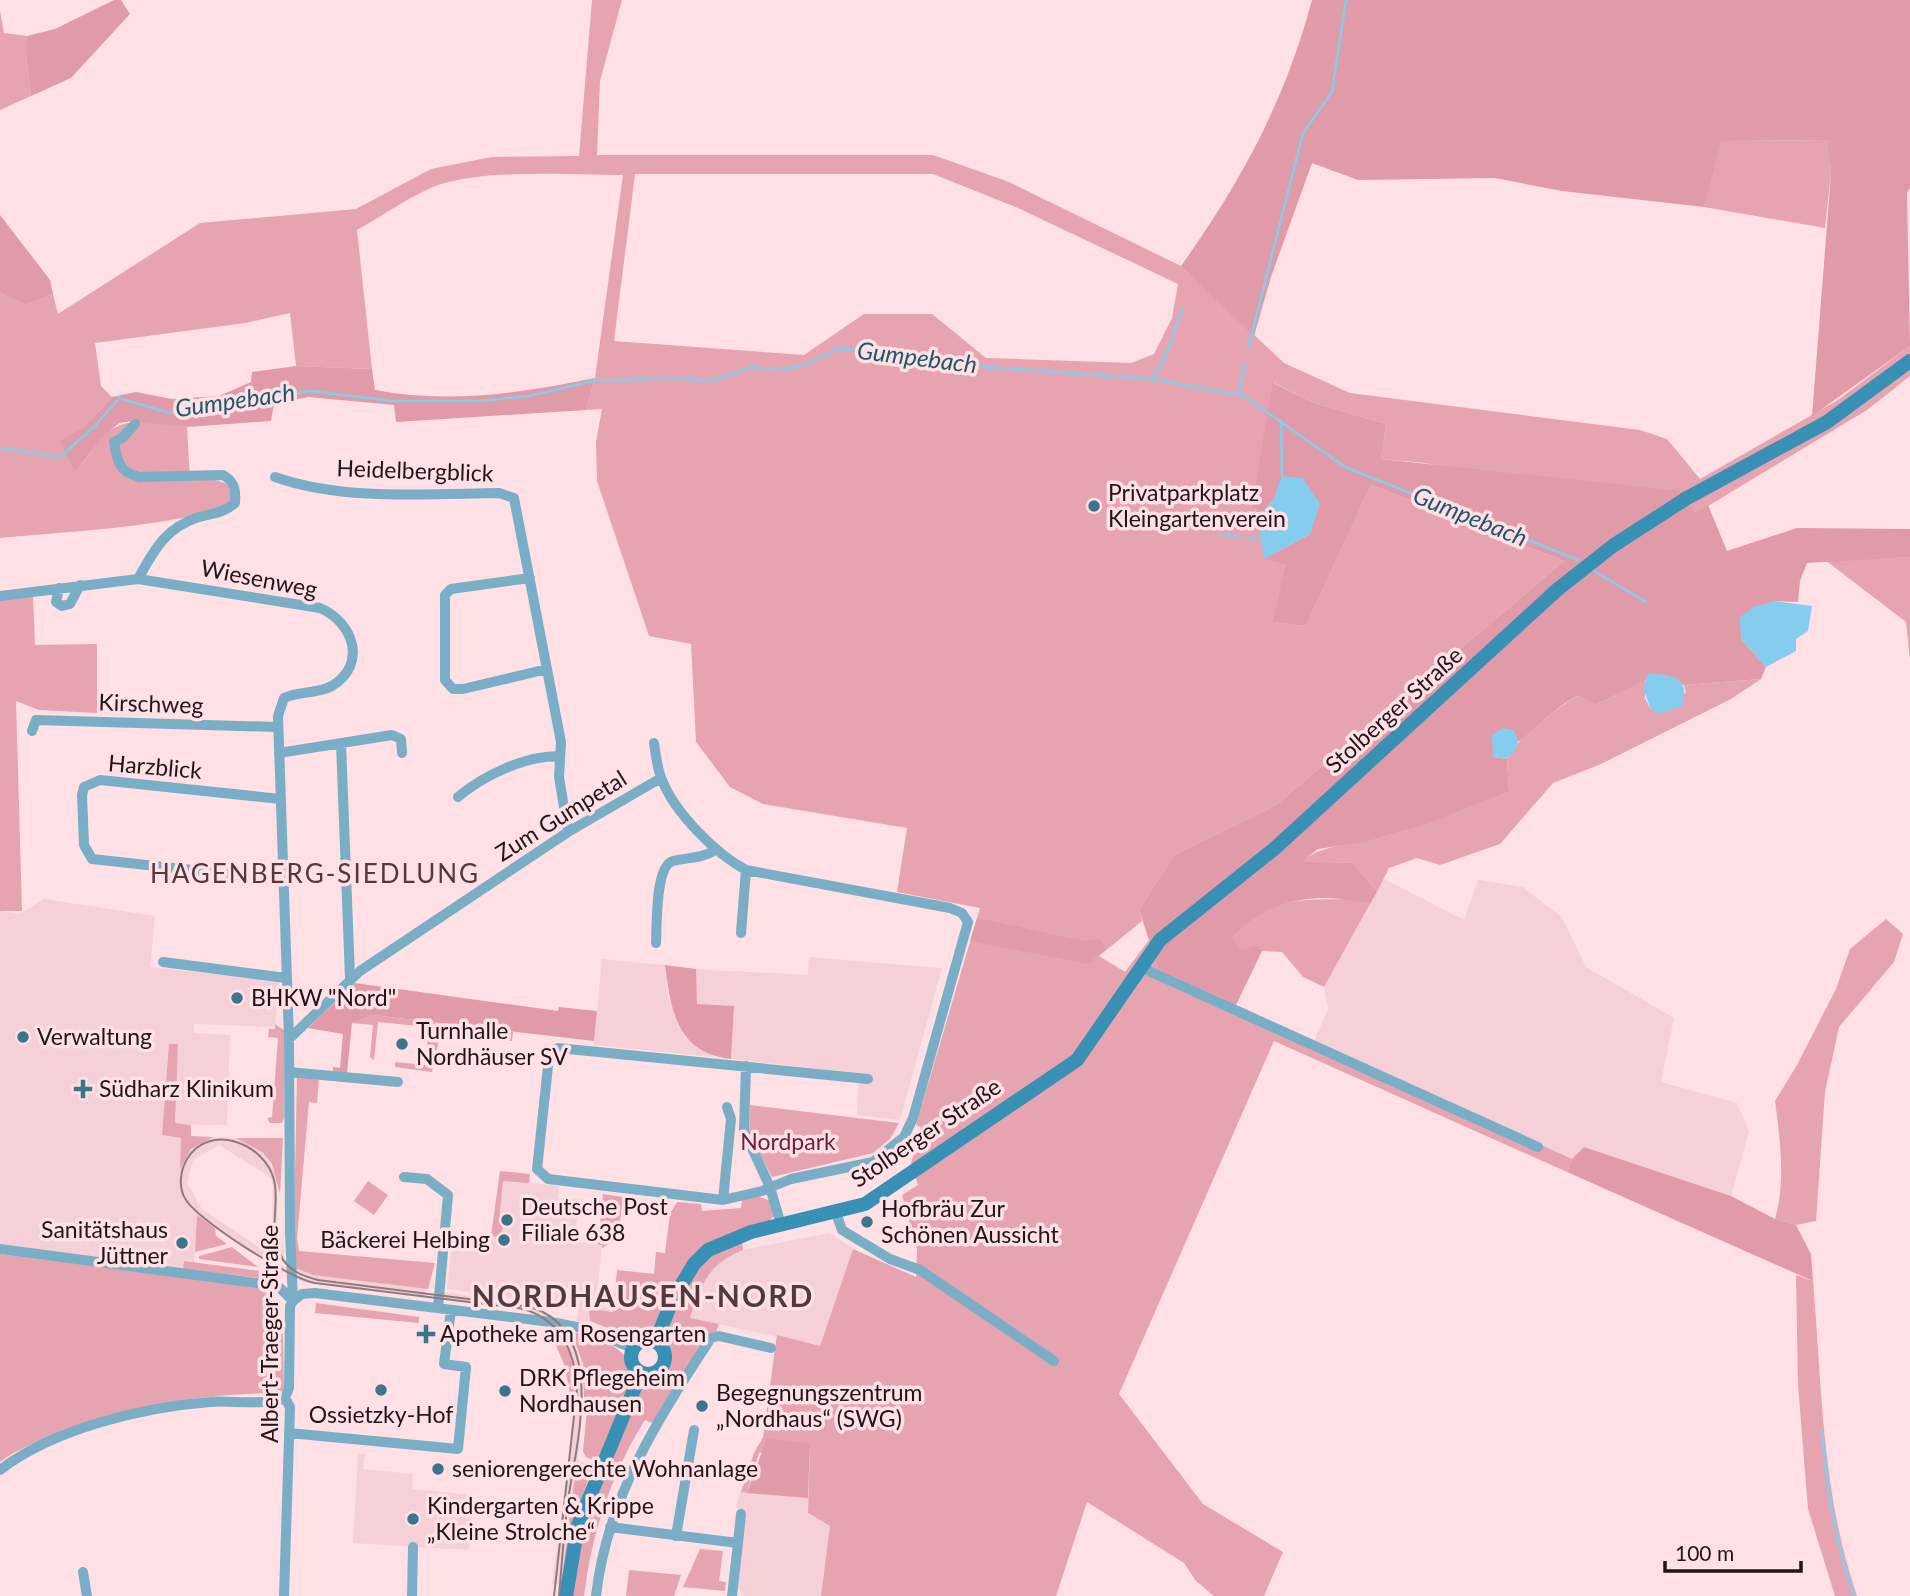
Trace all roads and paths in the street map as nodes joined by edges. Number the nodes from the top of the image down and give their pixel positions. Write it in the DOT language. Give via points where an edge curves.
graph roads {
  1 [pos="1910,361"];
  2 [pos="135,424"];
  3 [pos="275,477"];
  4 [pos="530,578"];
  5 [pos="138,579"];
  6 [pos="80,585"];
  7 [pos="60,588"];
  8 [pos="0,596"];
  9 [pos="547,669"];
  10 [pos="277,727"];
  11 [pos="32,731"];
  12 [pos="341,743"];
  13 [pos="654,743"];
  14 [pos="279,753"];
  15 [pos="402,753"];
  16 [pos="559,756"];
  17 [pos="661,779"];
  18 [pos="458,797"];
  19 [pos="281,799"];
  20 [pos="568,832"];
  21 [pos="715,850"];
  22 [pos="746,870"];
  23 [pos="283,880"];
  24 [pos="741,933"];
  25 [pos="656,943"];
  26 [pos="163,962"];
  27 [pos="1140,967"];
  28 [pos="286,978"];
  29 [pos="351,978"];
  30 [pos="289,1038"];
  31 [pos="746,1066"];
  32 [pos="289,1072"];
  33 [pos="868,1079"];
  34 [pos="398,1082"];
  35 [pos="727,1107"];
  36 [pos="1538,1147"];
  37 [pos="404,1177"];
  38 [pos="770,1187"];
  39 [pos="723,1200"];
  40 [pos="836,1213"];
  41 [pos="781,1225"];
  42 [pos="0,1250"];
  43 [pos="293,1301"];
  44 [pos="438,1308"];
  45 [pos="451,1310"];
  46 [pos="655,1342"];
  47 [pos="633,1348"];
  48 [pos="771,1348"];
  49 [pos="1054,1361"];
  50 [pos="641,1373"];
  51 [pos="285,1398"];
  52 [pos="694,1430"];
  53 [pos="289,1433"];
  54 [pos="0,1470"];
  55 [pos="741,1514"];
  56 [pos="610,1527"];
  57 [pos="676,1536"];
  58 [pos="738,1543"];
  59 [pos="413,1547"];
  60 [pos="83,1572"];
  61 [pos="87,1596"];
  62 [pos="284,1596"];
  63 [pos="412,1596"];
  64 [pos="566,1596"];
  65 [pos="596,1596"];
  66 [pos="732,1596"];
  1 -- 27 [label="main road, Stolberger Straße" via="1827,422 1687,498 1614,545 1558,589 1273,849 1160,940"];
  2 -- 5 [label="street" via="114,442 118,465 127,474 223,475 236,492 235,503 226,512 195,518 168,531"];
  3 -- 4 [label="street, Heidelbergblick" via="304,487 399,495 508,494 517,507"];
  4 -- 9 [label="street, Heidelbergblick"];
  4 -- 9 [label="street" via="451,589 445,595 445,680 453,689 463,688"];
  5 -- 6 [label="street, Wiesenweg"];
  5 -- 10 [label="street, Wiesenweg" via="320,608 340,620 352,641 348,669 329,687 284,698"];
  6 -- 7 [label="street, Wiesenweg"];
  6 -- 7 [label="street" via="70,604 62,606 56,602"];
  7 -- 8 [label="street, Wiesenweg"];
  9 -- 16 [label="street, Heidelbergblick" via="561,742"];
  10 -- 11 [label="street, Kirschweg" via="36,720"];
  10 -- 14 [label="street, Albert-Traeger-Straße"];
  12 -- 14 [label="street"];
  12 -- 15 [label="street" via="398,736"];
  12 -- 29 [label="street"];
  13 -- 17 [label="street, Zum Gumpetal"];
  14 -- 19 [label="street, Albert-Traeger-Straße"];
  16 -- 18 [label="street" via="544,756 479,780"];
  16 -- 20 [label="street, Heidelbergblick"];
  17 -- 20 [label="street, Zum Gumpetal"];
  17 -- 21 [label="street"];
  19 -- 23 [label="street, Albert-Traeger-Straße"];
  19 -- 23 [label="street, Harzblick" via="100,780 84,787 82,795 84,845 92,859"];
  20 -- 29 [label="street, Zum Gumpetal"];
  21 -- 22 [label="street"];
  21 -- 25 [label="street" via="665,866"];
  22 -- 24 [label="street"];
  22 -- 38 [label="street" via="950,908 968,922 904,1137 873,1162"];
  23 -- 28 [label="street, Albert-Traeger-Straße"];
  26 -- 28 [label="street"];
  27 -- 36 [label="street"];
  27 -- 40 [label="main road, Stolberger Straße" via="1077,1060 892,1188 865,1204"];
  28 -- 30 [label="street, Albert-Traeger-Straße"];
  29 -- 30 [label="street, Zum Gumpetal"];
  30 -- 32 [label="street, Albert-Traeger-Straße"];
  31 -- 33 [label="street"];
  31 -- 38 [label="street" via="744,1131"];
  31 -- 39 [label="street" via="558,1048 549,1057 540,1175"];
  32 -- 34 [label="street"];
  32 -- 43 [label="street, Albert-Traeger-Straße"];
  35 -- 39 [label="street" via="731,1119"];
  37 -- 44 [label="street" via="428,1179 448,1195"];
  38 -- 39 [label="street"];
  38 -- 41 [label="street"];
  40 -- 41 [label="main road, Stolberger Straße"];
  40 -- 49 [label="street" via="842,1230 890,1259 920,1270"];
  41 -- 46 [label="main road, Stolberger Straße" via="727,1239 708,1250 674,1297"];
  42 -- 43 [label="street" via="264,1284 280,1288"];
  43 -- 44 [label="street" via="314,1293"];
  43 -- 51 [label="street, Albert-Traeger-Straße"];
  44 -- 45 [label="street"];
  45 -- 47 [label="street" via="577,1327"];
  45 -- 53 [label="street" via="444,1364 466,1367 458,1449"];
  46 -- 47 [label="main road" via="645,1340"];
  46 -- 50 [label="main road" via="663,1350 665,1362 653,1374"];
  47 -- 50 [label="main road" via="632,1365"];
  48 -- 56 [label="street" via="711,1338 649,1434"];
  50 -- 64 [label="main road" via="578,1525"];
  51 -- 53 [label="street, Albert-Traeger-Straße"];
  51 -- 54 [label="street" via="188,1403 142,1411 52,1442"];
  52 -- 57 [label="street"];
  53 -- 62 [label="street, Albert-Traeger-Straße"];
  55 -- 58 [label="street"];
  56 -- 57 [label="street"];
  56 -- 65 [label="street"];
  57 -- 58 [label="street"];
  58 -- 66 [label="street"];
  59 -- 63 [label="street"];
  60 -- 61 [label="street"];
}
